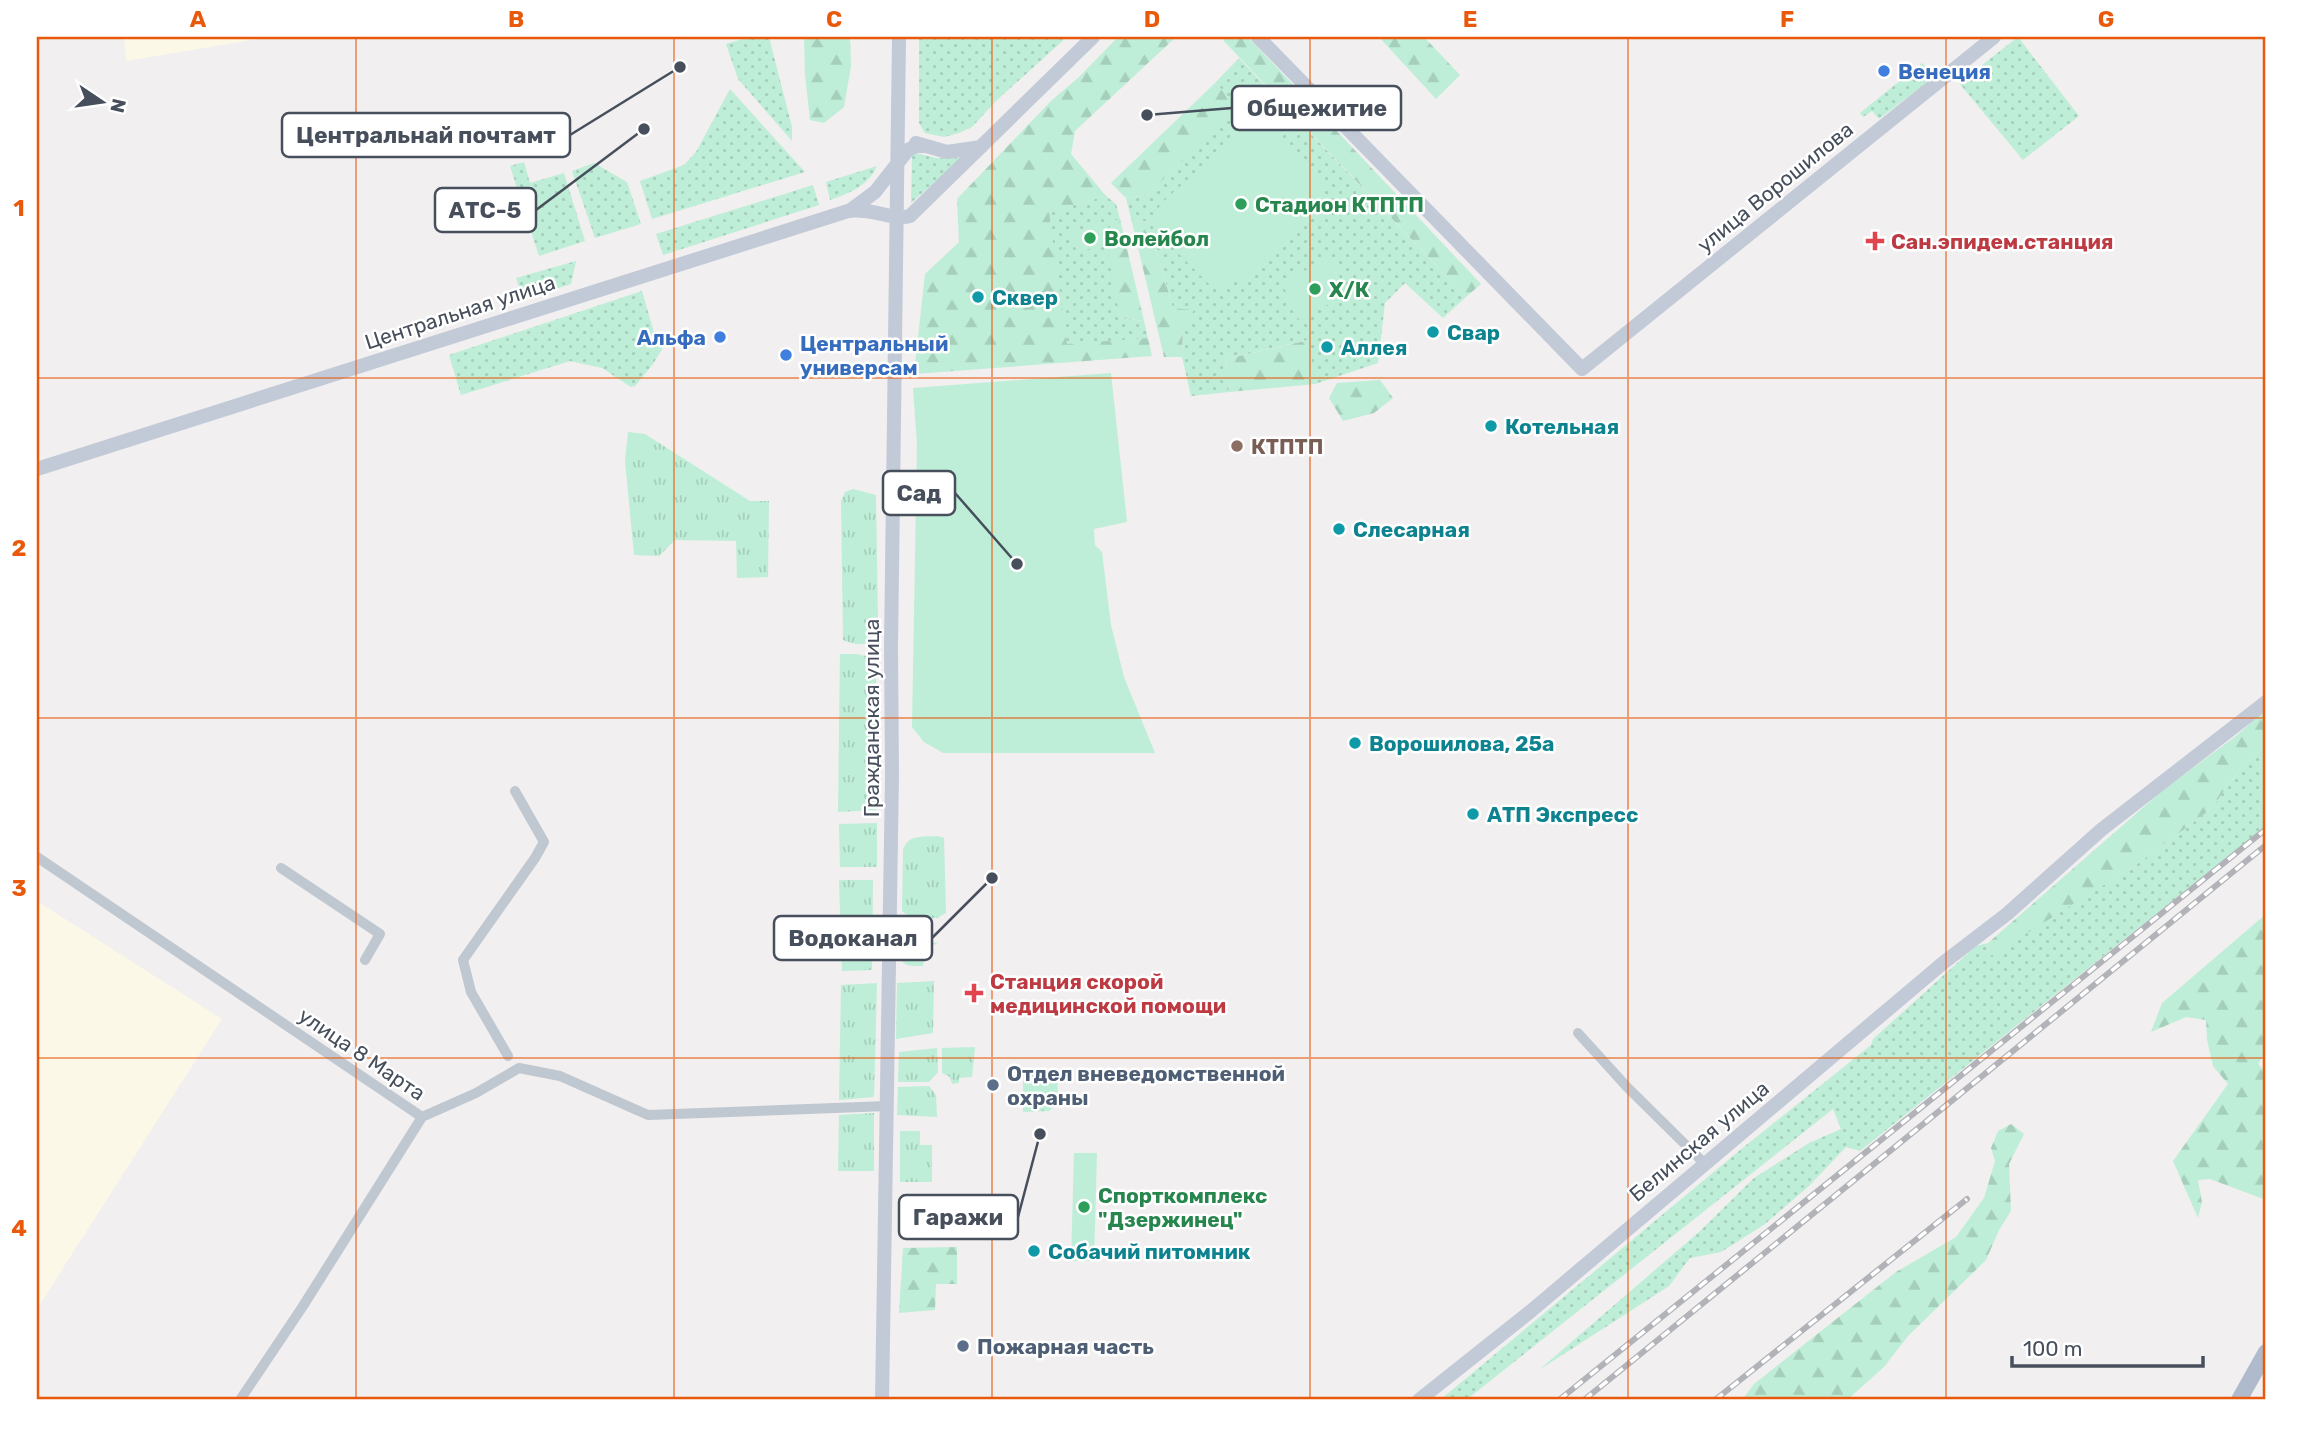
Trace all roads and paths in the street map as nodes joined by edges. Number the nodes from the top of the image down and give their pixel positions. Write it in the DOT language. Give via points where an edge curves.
graph roads {
  1 [pos="899,37"];
  2 [pos="1093,37"];
  3 [pos="1258,37"];
  4 [pos="1994,37"];
  5 [pos="899,135"];
  6 [pos="924,146"];
  7 [pos="983,146"];
  8 [pos="898,160"];
  9 [pos="881,185"];
  10 [pos="898,192"];
  11 [pos="848,211"];
  12 [pos="916,212"];
  13 [pos="898,217"];
  14 [pos="897,236"];
  15 [pos="37,469"];
  16 [pos="2266,702"];
  17 [pos="514,791"];
  18 [pos="37,857"];
  19 [pos="281,868"];
  20 [pos="365,960"];
  21 [pos="1578,1033"];
  22 [pos="508,1056"];
  23 [pos="887,1107"];
  24 [pos="422,1117"];
  25 [pos="1705,1164"];
  26 [pos="2266,1352"];
  27 [pos="240,1400"];
  28 [pos="882,1400"];
  29 [pos="1419,1400"];
  30 [pos="2239,1400"];
  1 -- 5 [label="street, Гражданская улица"];
  2 -- 7 [label="street"];
  3 -- 4 [label="street, улица Ворошилова" via="1582,369"];
  5 -- 6 [label="street"];
  5 -- 8 [label="street, Гражданская улица"];
  6 -- 7 [label="street" via="947,152"];
  6 -- 8 [label="street" via="908,150"];
  7 -- 12 [label="street"];
  8 -- 9 [label="street"];
  8 -- 10 [label="street, Гражданская улица"];
  9 -- 10 [label="street" via="890,182"];
  9 -- 11 [label="street"];
  10 -- 13 [label="street, Гражданская улица"];
  11 -- 13 [label="street, Центральная улица" via="870,210"];
  11 -- 15 [label="street, Центральная улица"];
  12 -- 13 [label="street"];
  12 -- 14 [label="street"];
  13 -- 14 [label="street, Гражданская улица"];
  14 -- 23 [label="street, Гражданская улица"];
  16 -- 25 [label="street, Белинская улица" via="2101,830 2007,914"];
  17 -- 22 [label="street" via="544,842 463,960 471,992"];
  18 -- 24 [label="street, улица 8 Марта"];
  19 -- 20 [label="street" via="380,934"];
  21 -- 25 [label="street"];
  23 -- 24 [label="street" via="648,1115 559,1076 519,1068"];
  23 -- 28 [label="street, Гражданская улица"];
  24 -- 27 [label="street, улица 8 Марта"];
  25 -- 29 [label="street, Белинская улица"];
  26 -- 30 [label="main road"];
}
